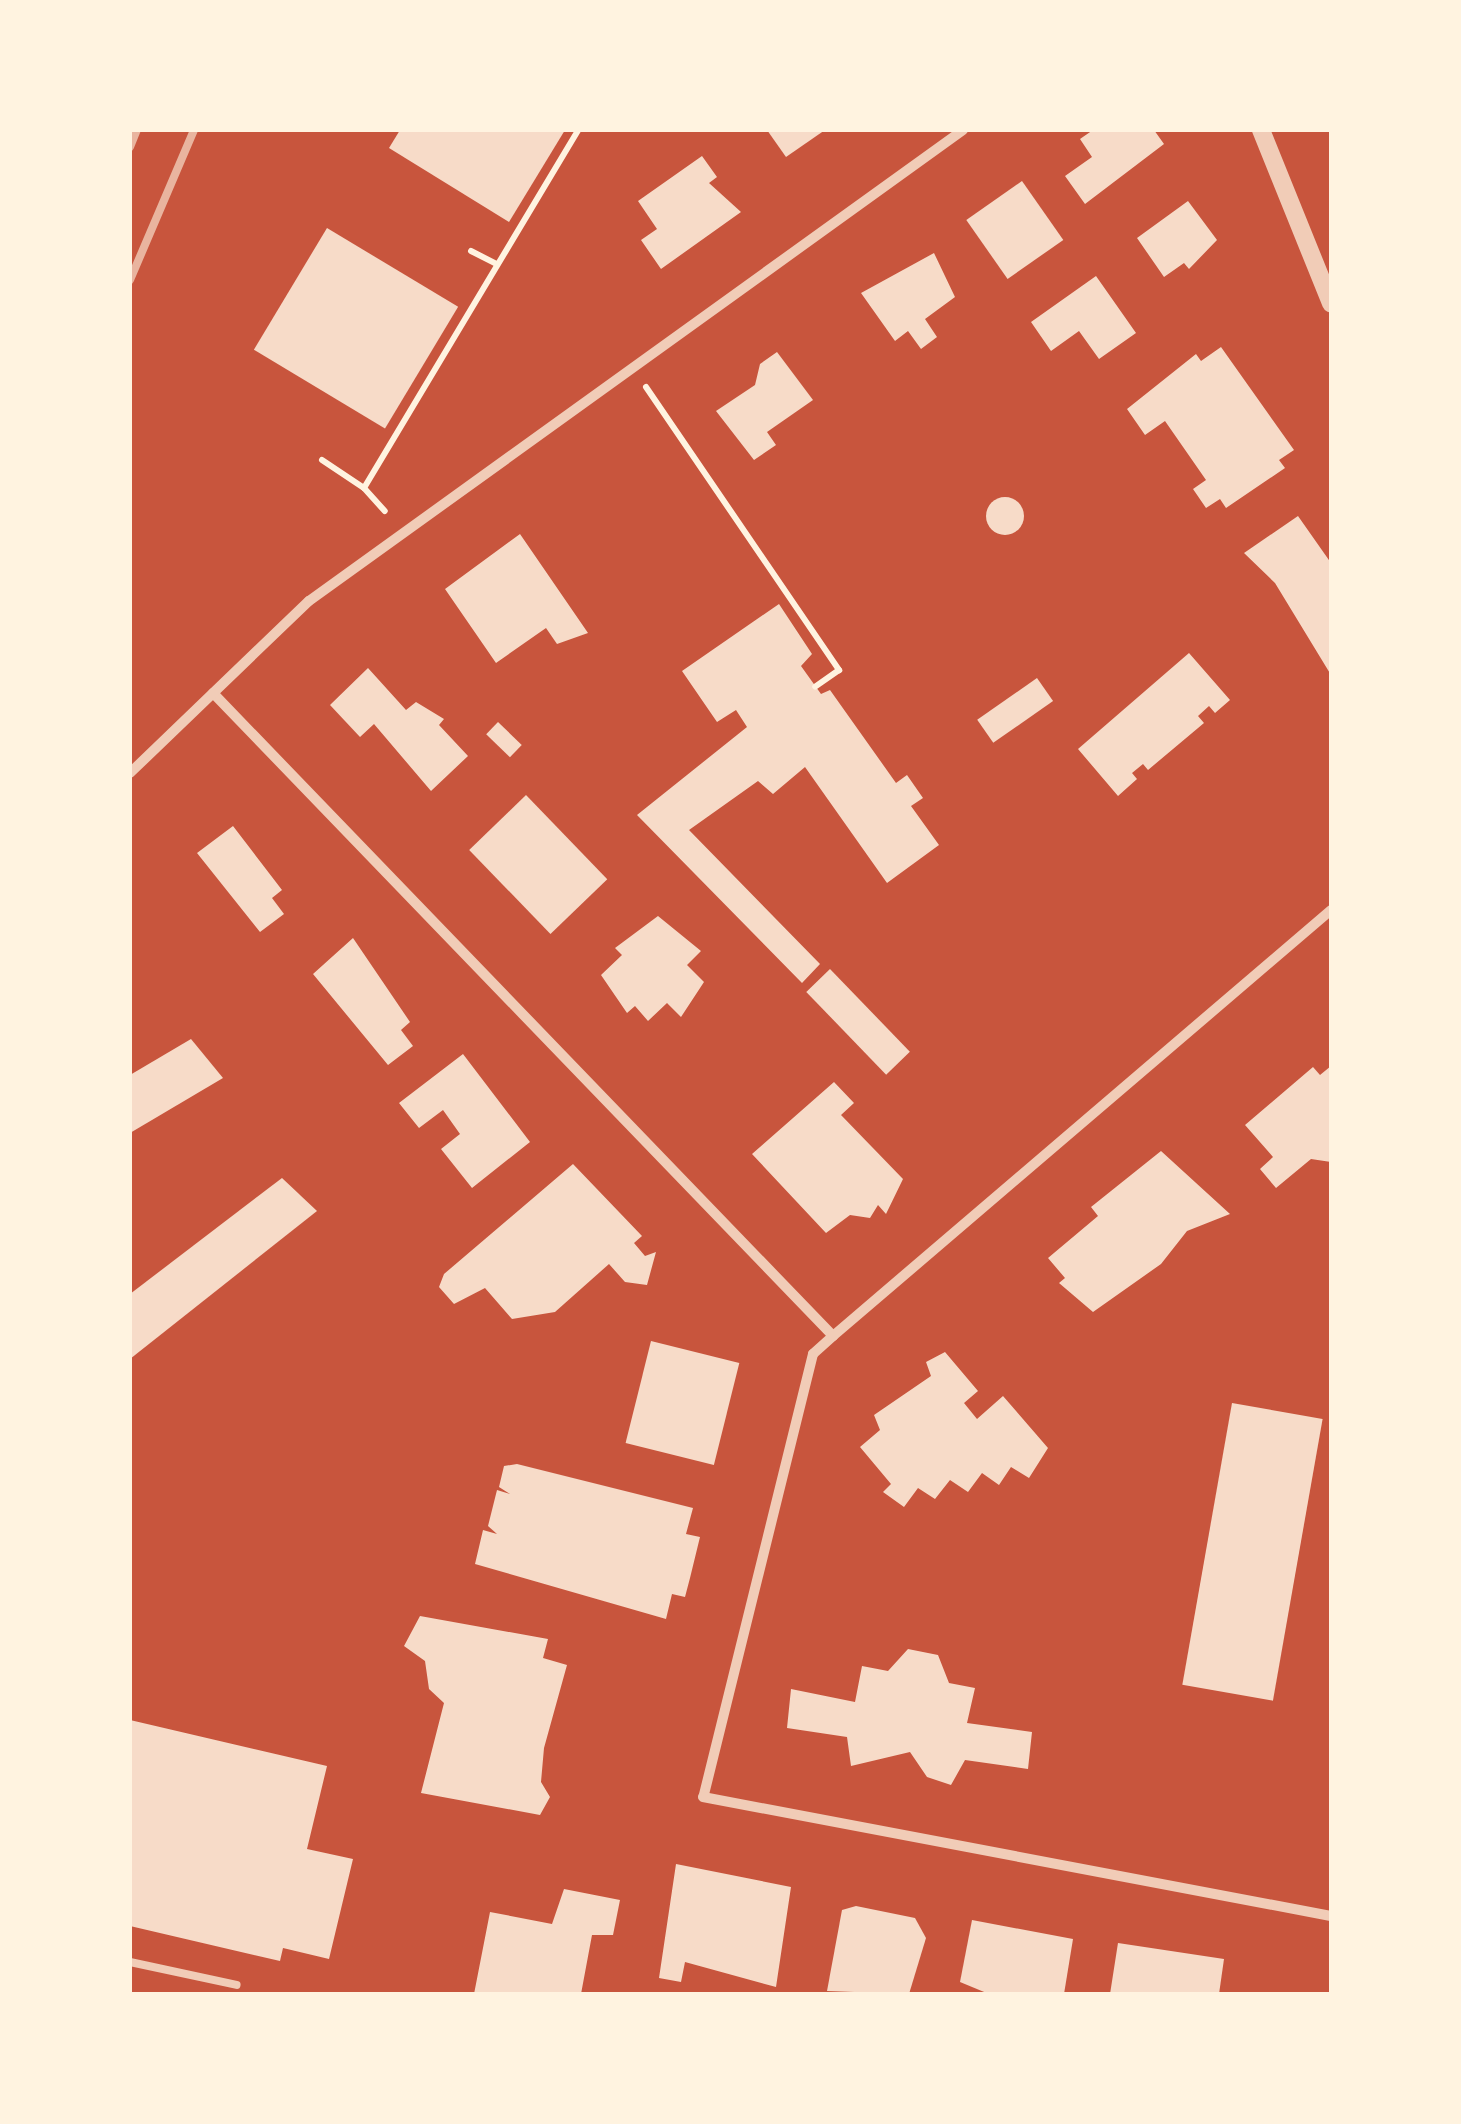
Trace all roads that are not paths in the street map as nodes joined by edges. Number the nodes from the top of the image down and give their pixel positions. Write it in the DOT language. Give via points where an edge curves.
graph roads {
  1 [pos="964,130"];
  2 [pos="1261,130"];
  3 [pos="1331,303"];
  4 [pos="213,693"];
  5 [pos="130,774"];
  6 [pos="1331,910"];
  7 [pos="832,1336"];
  8 [pos="1331,1916"];
  9 [pos="130,1962"];
  10 [pos="237,1985"];
  1 -- 4 [label="street" via="492,464 309,602"];
  2 -- 3 [label="street"];
  4 -- 5 [label="street"];
  4 -- 7 [label="street"];
  6 -- 7 [label="street"];
  7 -- 8 [label="street" via="813,1354 703,1797"];
  9 -- 10 [label="lane"];
}
